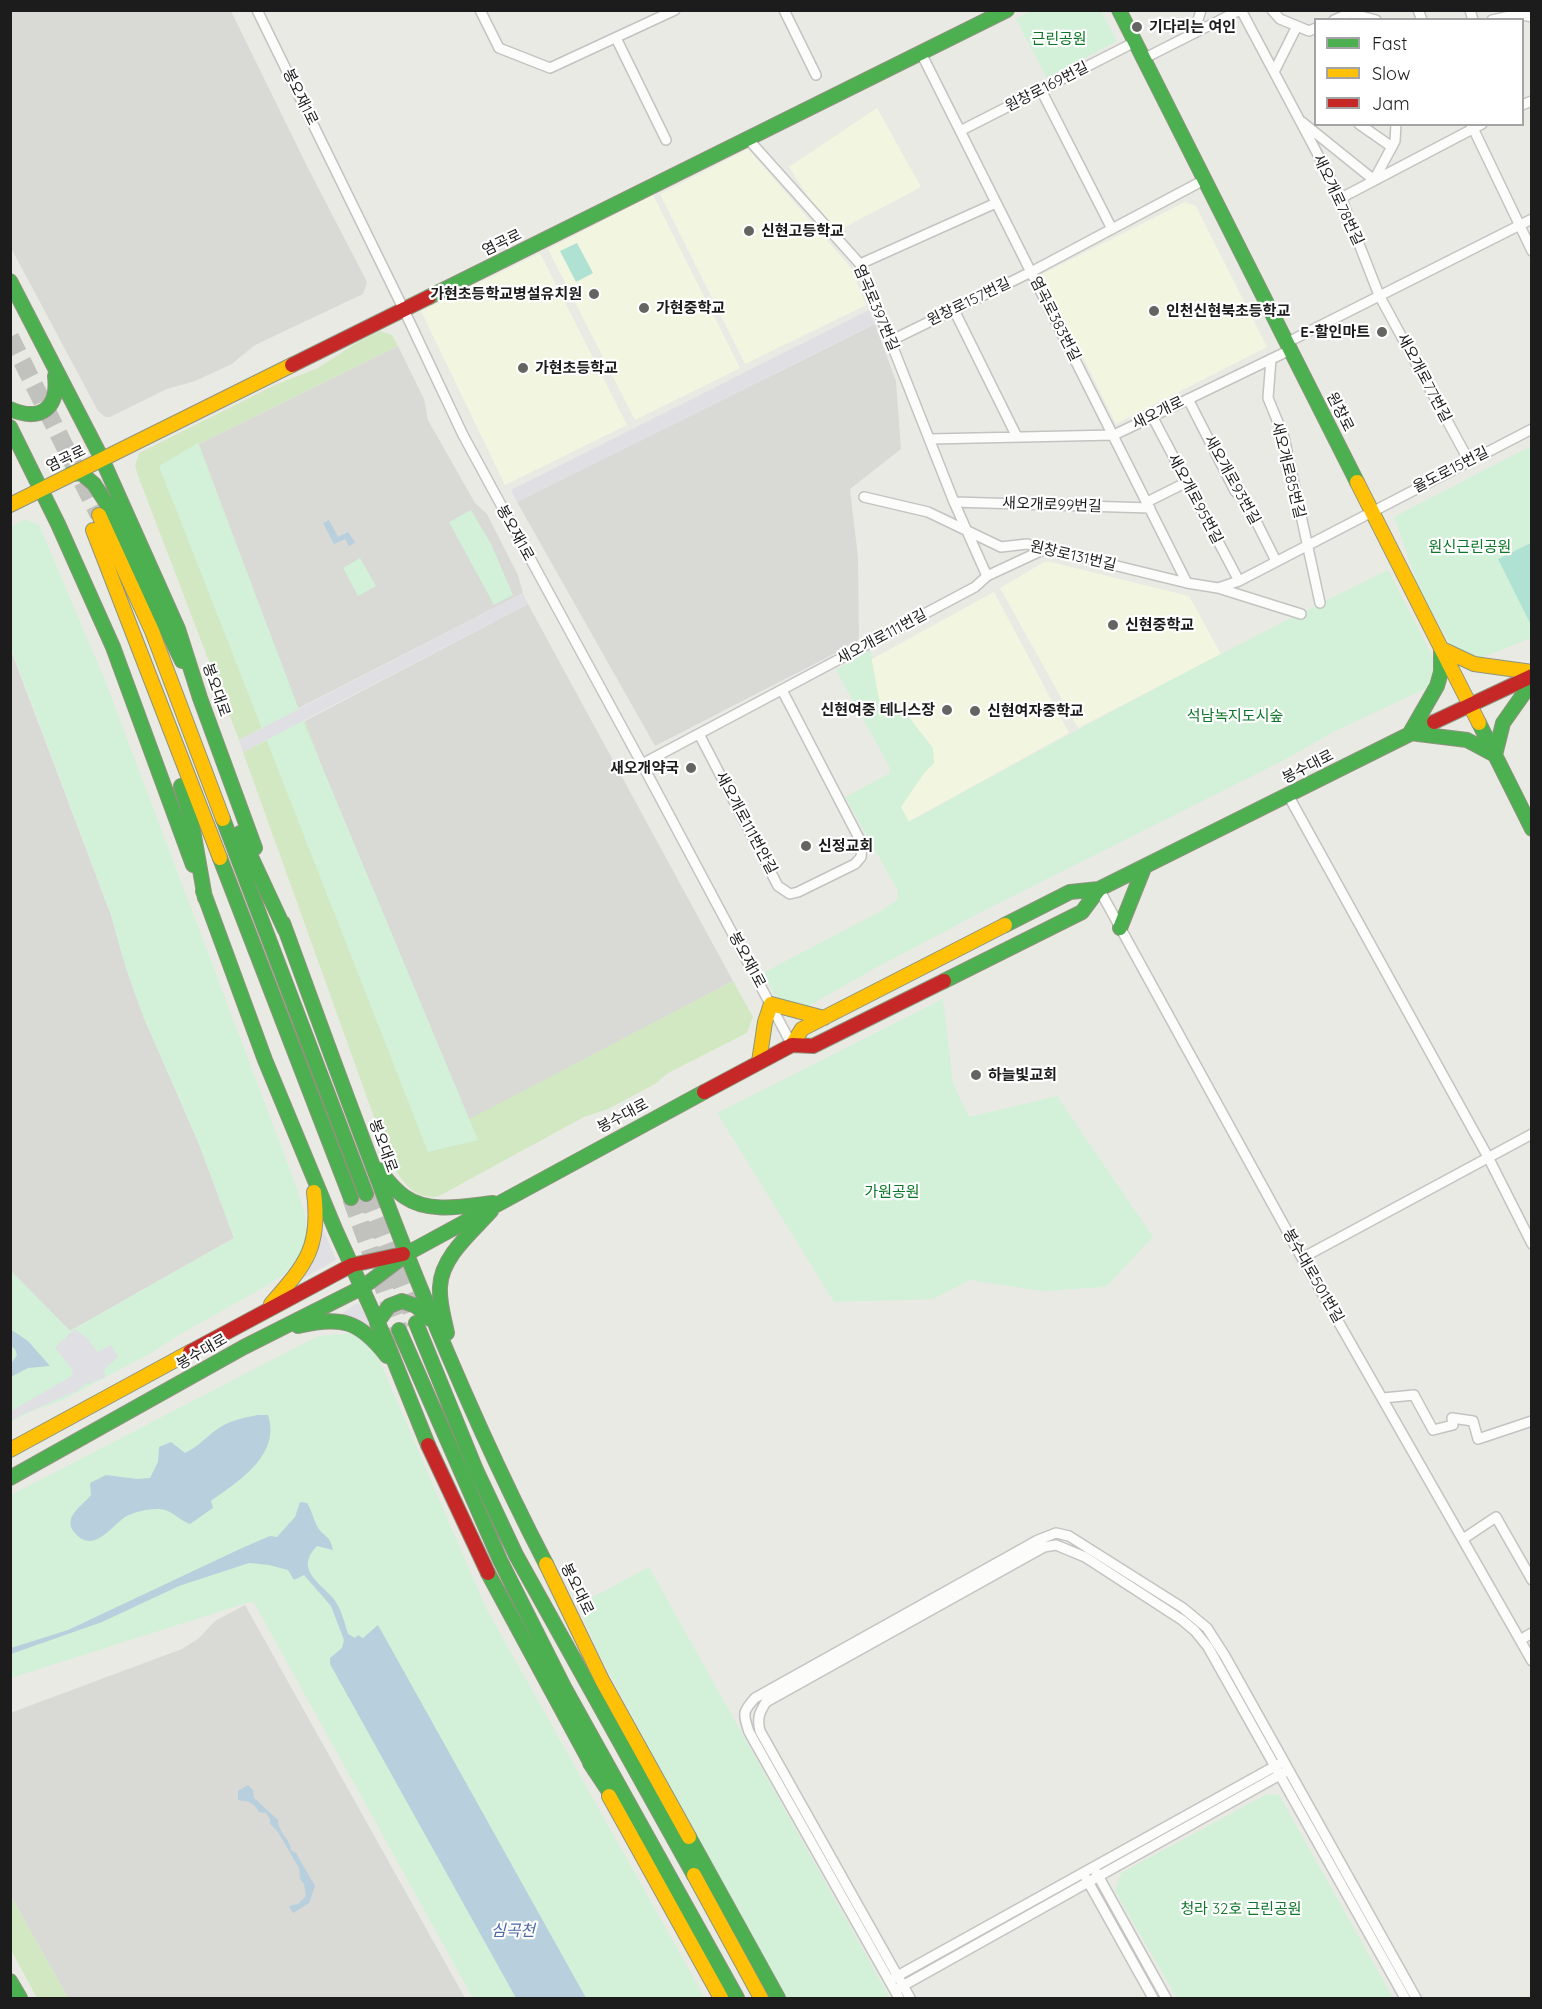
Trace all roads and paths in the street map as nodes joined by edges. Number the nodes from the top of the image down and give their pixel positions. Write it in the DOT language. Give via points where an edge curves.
graph roads {
  1 [pos="257,10"];
  2 [pos="480,10"];
  3 [pos="675,10"];
  4 [pos="784,10"];
  5 [pos="1008,10"];
  6 [pos="1119,10"];
  7 [pos="1201,10"];
  8 [pos="1240,10"];
  9 [pos="1272,10"];
  10 [pos="1532,17"];
  11 [pos="1339,18"];
  12 [pos="1369,18"];
  13 [pos="1501,18"];
  14 [pos="1298,26"];
  15 [pos="1314,29"];
  16 [pos="1194,33"];
  17 [pos="616,38"];
  18 [pos="1135,42"];
  19 [pos="921,53"];
  20 [pos="1143,59"];
  21 [pos="1274,72"];
  22 [pos="816,75"];
  23 [pos="1041,90"];
  24 [pos="1299,120"];
  25 [pos="1362,126"];
  26 [pos="1396,126"];
  27 [pos="1475,126"];
  28 [pos="960,131"];
  29 [pos="748,139"];
  30 [pos="666,140"];
  31 [pos="1392,147"];
  32 [pos="1204,180"];
  33 [pos="1374,180"];
  34 [pos="1341,198"];
  35 [pos="996,203"];
  36 [pos="1532,219"];
  37 [pos="1518,225"];
  38 [pos="1112,229"];
  39 [pos="1532,251"];
  40 [pos="860,264"];
  41 [pos="1031,272"];
  42 [pos="10,281"];
  43 [pos="1379,296"];
  44 [pos="404,310"];
  45 [pos="954,310"];
  46 [pos="890,341"];
  47 [pos="1288,346"];
  48 [pos="1271,359"];
  49 [pos="53,367"];
  50 [pos="1188,399"];
  51 [pos="10,409"];
  52 [pos="1152,417"];
  53 [pos="10,427"];
  54 [pos="1532,429"];
  55 [pos="1114,435"];
  56 [pos="1017,437"];
  57 [pos="930,438"];
  58 [pos="102,459"];
  59 [pos="1469,461"];
  60 [pos="71,474"];
  61 [pos="1187,482"];
  62 [pos="41,489"];
  63 [pos="864,496"];
  64 [pos="954,502"];
  65 [pos="10,505"];
  66 [pos="1149,505"];
  67 [pos="1371,512"];
  68 [pos="966,530"];
  69 [pos="1306,545"];
  70 [pos="1047,548"];
  71 [pos="1276,561"];
  72 [pos="987,576"];
  73 [pos="1239,581"];
  74 [pos="1188,583"];
  75 [pos="1218,588"];
  76 [pos="1320,603"];
  77 [pos="1301,614"];
  78 [pos="152,631"];
  79 [pos="1441,648"];
  80 [pos="142,655"];
  81 [pos="1532,674"];
  82 [pos="1532,682"];
  83 [pos="782,690"];
  84 [pos="200,698"];
  85 [pos="1470,705"];
  86 [pos="1410,733"];
  87 [pos="699,734"];
  88 [pos="1495,755"];
  89 [pos="642,764"];
  90 [pos="1288,795"];
  91 [pos="1532,829"];
  92 [pos="1144,868"];
  93 [pos="1099,889"];
  94 [pos="206,898"];
  95 [pos="1120,928"];
  96 [pos="285,930"];
  97 [pos="771,1005"];
  98 [pos="824,1018"];
  99 [pos="792,1045"];
  100 [pos="759,1062"];
  101 [pos="1532,1134"];
  102 [pos="1488,1158"];
  103 [pos="308,1160"];
  104 [pos="370,1160"];
  105 [pos="366,1194"];
  106 [pos="351,1198"];
  107 [pos="498,1203"];
  108 [pos="1532,1244"];
  109 [pos="408,1253"];
  110 [pos="1302,1258"];
  111 [pos="352,1265"];
  112 [pos="363,1287"];
  113 [pos="264,1312"];
  114 [pos="377,1323"];
  115 [pos="416,1323"];
  116 [pos="438,1327"];
  117 [pos="399,1330"];
  118 [pos="275,1331"];
  119 [pos="450,1356"];
  120 [pos="399,1374"];
  121 [pos="1383,1398"];
  122 [pos="1532,1421"];
  123 [pos="10,1450"];
  124 [pos="10,1478"];
  125 [pos="1463,1539"];
  126 [pos="1532,1580"];
  127 [pos="1532,1633"];
  128 [pos="1520,1640"];
  129 [pos="1532,1661"];
  130 [pos="632,1736"];
  131 [pos="590,1763"];
  132 [pos="1279,1764"];
  133 [pos="1284,1773"];
  134 [pos="1093,1867"];
  135 [pos="1083,1873"];
  136 [pos="1099,1877"];
  137 [pos="1088,1882"];
  138 [pos="721,1928"];
  139 [pos="703,1937"];
  140 [pos="893,1979"];
  141 [pos="10,1981"];
  142 [pos="899,1992"];
  143 [pos="20,1998"];
  144 [pos="721,1998"];
  145 [pos="737,1998"];
  146 [pos="762,1998"];
  147 [pos="778,1998"];
  148 [pos="910,1998"];
  149 [pos="1153,1998"];
  150 [pos="1166,1998"];
  151 [pos="1405,1998"];
  152 [pos="1416,1998"];
  1 -- 44 [label="street, 봉오재1로"];
  2 -- 17 [label="street" via="499,48 550,68"];
  3 -- 17 [label="street"];
  4 -- 22 [label="street"];
  5 -- 19 [label="main road, 염곡로"];
  6 -- 18 [label="main road, 원창로"];
  7 -- 16 [label="street"];
  8 -- 16 [label="street"];
  8 -- 21 [label="street, 새오개로78번길"];
  9 -- 14 [label="street" via="1280,19"];
  10 -- 13 [label="street" via="1519,14"];
  11 -- 12 [label="street" via="1350,13"];
  14 -- 15 [label="street"];
  14 -- 21 [label="street"];
  16 -- 20 [label="street"];
  17 -- 30 [label="street"];
  18 -- 20 [label="main road, 원창로"];
  18 -- 23 [label="street, 원창로169번길"];
  19 -- 28 [label="street, 염곡로383번길"];
  19 -- 29 [label="main road, 염곡로"];
  20 -- 32 [label="main road, 원창로"];
  21 -- 24 [label="street, 새오개로78번길"];
  23 -- 28 [label="street, 원창로169번길"];
  23 -- 38 [label="street"];
  24 -- 33 [label="street"];
  24 -- 34 [label="street, 새오개로78번길"];
  25 -- 31 [label="street"];
  26 -- 31 [label="street"];
  27 -- 33 [label="street"];
  27 -- 37 [label="street"];
  28 -- 35 [label="street, 염곡로383번길"];
  29 -- 40 [label="street, 염곡로397번길"];
  29 -- 44 [label="main road, 염곡로"];
  31 -- 33 [label="street"];
  32 -- 38 [label="street, 원창로157번길"];
  32 -- 47 [label="main road, 원창로"];
  33 -- 34 [label="street"];
  34 -- 43 [label="street, 새오개로78번길"];
  35 -- 40 [label="street"];
  35 -- 41 [label="street, 염곡로383번길"];
  36 -- 37 [label="street, 새오개로"];
  37 -- 39 [label="street"];
  37 -- 43 [label="street, 새오개로"];
  38 -- 41 [label="street, 원창로157번길"];
  40 -- 46 [label="street, 염곡로397번길"];
  41 -- 45 [label="street, 원창로157번길"];
  41 -- 55 [label="street, 염곡로383번길"];
  42 -- 49 [label="main road, 봉오대로"];
  43 -- 47 [label="street, 새오개로"];
  43 -- 59 [label="street, 새오개로77번길"];
  44 -- 58 [label="main road, 염곡로"];
  44 -- 89 [label="street, 봉오재1로" via="473,455"];
  45 -- 46 [label="street, 원창로157번길"];
  45 -- 56 [label="street"];
  46 -- 57 [label="street, 염곡로397번길"];
  47 -- 48 [label="street, 새오개로"];
  47 -- 67 [label="main road, 원창로"];
  48 -- 50 [label="street, 새오개로"];
  48 -- 69 [label="street, 새오개로85번길" via="1268,398 1284,437"];
  49 -- 51 [label="main road" via="58,388 51,405 33,415"];
  49 -- 58 [label="main road, 봉오대로"];
  50 -- 52 [label="street, 새오개로"];
  50 -- 71 [label="street, 새오개로93번길"];
  52 -- 55 [label="street, 새오개로"];
  52 -- 61 [label="street, 새오개로95번길"];
  53 -- 62 [label="main road"];
  54 -- 59 [label="street, 율도로15번길"];
  55 -- 56 [label="street, 새오개로"];
  55 -- 66 [label="street"];
  56 -- 57 [label="street, 새오개로"];
  57 -- 64 [label="street"];
  58 -- 60 [label="main road, 염곡로"];
  58 -- 84 [label="main road, 봉오대로" via="178,629"];
  59 -- 67 [label="street, 율도로15번길"];
  60 -- 62 [label="main road, 염곡로"];
  60 -- 84 [label="main road" via="81,474 94,484 107,504"];
  61 -- 66 [label="street"];
  61 -- 73 [label="street, 새오개로95번길"];
  62 -- 65 [label="main road, 염곡로"];
  62 -- 94 [label="main road" via="113,647"];
  63 -- 68 [label="street, 원창로131번길" via="928,512"];
  64 -- 66 [label="street, 새오개로99번길"];
  64 -- 68 [label="street"];
  66 -- 74 [label="street"];
  67 -- 69 [label="street, 원창로131번길"];
  67 -- 79 [label="main road, 원창로"];
  68 -- 70 [label="street, 원창로131번길" via="1001,547 1027,544"];
  68 -- 72 [label="street"];
  69 -- 71 [label="street, 원창로131번길"];
  69 -- 76 [label="street"];
  70 -- 72 [label="street, 새오개로111번길"];
  70 -- 74 [label="street, 원창로131번길"];
  71 -- 73 [label="street, 원창로131번길"];
  72 -- 83 [label="street, 새오개로111번길" via="975,587"];
  73 -- 75 [label="street, 원창로131번길"];
  74 -- 75 [label="street, 원창로131번길"];
  75 -- 77 [label="street, 원창로131번길"];
  78 -- 80 [label="main road" via="94,517"];
  78 -- 96 [label="main road"];
  78 -- 105 [label="main road"];
  79 -- 81 [label="main road" via="1457,660 1471,664"];
  79 -- 85 [label="main road, 원창로"];
  79 -- 86 [label="main road" via="1437,686"];
  80 -- 94 [label="main road" via="191,819"];
  80 -- 106 [label="main road"];
  81 -- 85 [label="main road, 봉수대로"];
  82 -- 88 [label="main road" via="1503,723"];
  83 -- 87 [label="street, 새오개로111번길"];
  83 -- 87 [label="street, 새오개로111번안길" via="862,844 861,857 855,864 798,892 790,894 778,886"];
  84 -- 96 [label="main road, 봉오대로"];
  85 -- 86 [label="main road, 봉수대로"];
  85 -- 88 [label="main road, 원창로"];
  86 -- 88 [label="main road" via="1467,740"];
  86 -- 90 [label="main road, 봉수대로"];
  87 -- 89 [label="street, 새오개로111번길"];
  88 -- 91 [label="main road, 원창로"];
  89 -- 97 [label="street, 봉오재1로"];
  90 -- 92 [label="main road, 봉수대로"];
  90 -- 102 [label="street"];
  92 -- 93 [label="main road, 봉수대로"];
  92 -- 95 [label="main road"];
  93 -- 95 [label="street, 봉수대로501번길"];
  93 -- 98 [label="main road, 봉수대로" via="1070,892"];
  93 -- 99 [label="main road, 봉수대로" via="1082,912 813,1046"];
  94 -- 103 [label="main road" via="264,1060"];
  95 -- 110 [label="street, 봉수대로501번길"];
  96 -- 104 [label="main road, 봉오대로"];
  97 -- 98 [label="main road"];
  97 -- 99 [label="street, 봉오재1로"];
  97 -- 100 [label="main road"];
  98 -- 99 [label="main road, 봉수대로" via="802,1029"];
  99 -- 100 [label="main road, 봉수대로"];
  100 -- 107 [label="main road, 봉수대로"];
  101 -- 102 [label="street"];
  102 -- 108 [label="street"];
  102 -- 110 [label="street"];
  103 -- 111 [label="main road"];
  103 -- 113 [label="main road" via="317,1209 314,1242 306,1262"];
  104 -- 107 [label="main road" via="395,1189 419,1204"];
  104 -- 109 [label="main road, 봉오대로"];
  107 -- 109 [label="main road, 봉수대로"];
  107 -- 119 [label="main road" via="452,1256 440,1281"];
  109 -- 111 [label="main road, 봉수대로"];
  109 -- 112 [label="main road, 봉수대로"];
  109 -- 116 [label="main road, 봉오대로"];
  110 -- 121 [label="street, 봉수대로501번길"];
  111 -- 112 [label="main road"];
  111 -- 113 [label="main road, 봉수대로"];
  112 -- 114 [label="main road"];
  112 -- 118 [label="main road, 봉수대로"];
  113 -- 123 [label="main road, 봉수대로"];
  114 -- 116 [label="main road" via="386,1307 403,1301 421,1308"];
  114 -- 120 [label="main road"];
  115 -- 138 [label="main road" via="516,1556"];
  116 -- 119 [label="main road, 봉오대로"];
  117 -- 139 [label="main road" via="505,1570 565,1689"];
  118 -- 120 [label="main road" via="315,1322 352,1323 379,1344"];
  118 -- 124 [label="main road, 봉수대로"];
  119 -- 130 [label="main road, 봉오대로" via="511,1496"];
  120 -- 131 [label="main road" via="476,1551"];
  121 -- 122 [label="street" via="1414,1395 1433,1430 1453,1425 1452,1418 1473,1421 1478,1439"];
  121 -- 125 [label="street, 봉수대로501번길"];
  125 -- 126 [label="street" via="1496,1516"];
  125 -- 128 [label="street, 봉수대로501번길"];
  127 -- 128 [label="street"];
  128 -- 129 [label="street, 봉수대로501번길"];
  130 -- 138 [label="main road"];
  130 -- 147 [label="main road, 봉오대로"];
  131 -- 139 [label="main road"];
  131 -- 144 [label="main road"];
  132 -- 133 [label="street"];
  132 -- 134 [label="street"];
  132 -- 140 [label="street" via="1195,1631 1085,1557 1066,1547 1044,1547 766,1702 757,1720"];
  132 -- 140 [label="street" via="1225,1656 1207,1628 1183,1608 1069,1536 1056,1533 1017,1552 755,1698 746,1708 749,1732"];
  133 -- 136 [label="street"];
  133 -- 151 [label="street"];
  133 -- 152 [label="street"];
  134 -- 135 [label="street"];
  134 -- 136 [label="street"];
  135 -- 137 [label="street"];
  135 -- 140 [label="street"];
  136 -- 137 [label="street"];
  136 -- 150 [label="street"];
  137 -- 142 [label="street"];
  137 -- 149 [label="street"];
  138 -- 146 [label="main road"];
  139 -- 145 [label="main road"];
  140 -- 142 [label="street"];
  141 -- 143 [label="main road"];
  142 -- 148 [label="street"];
}
